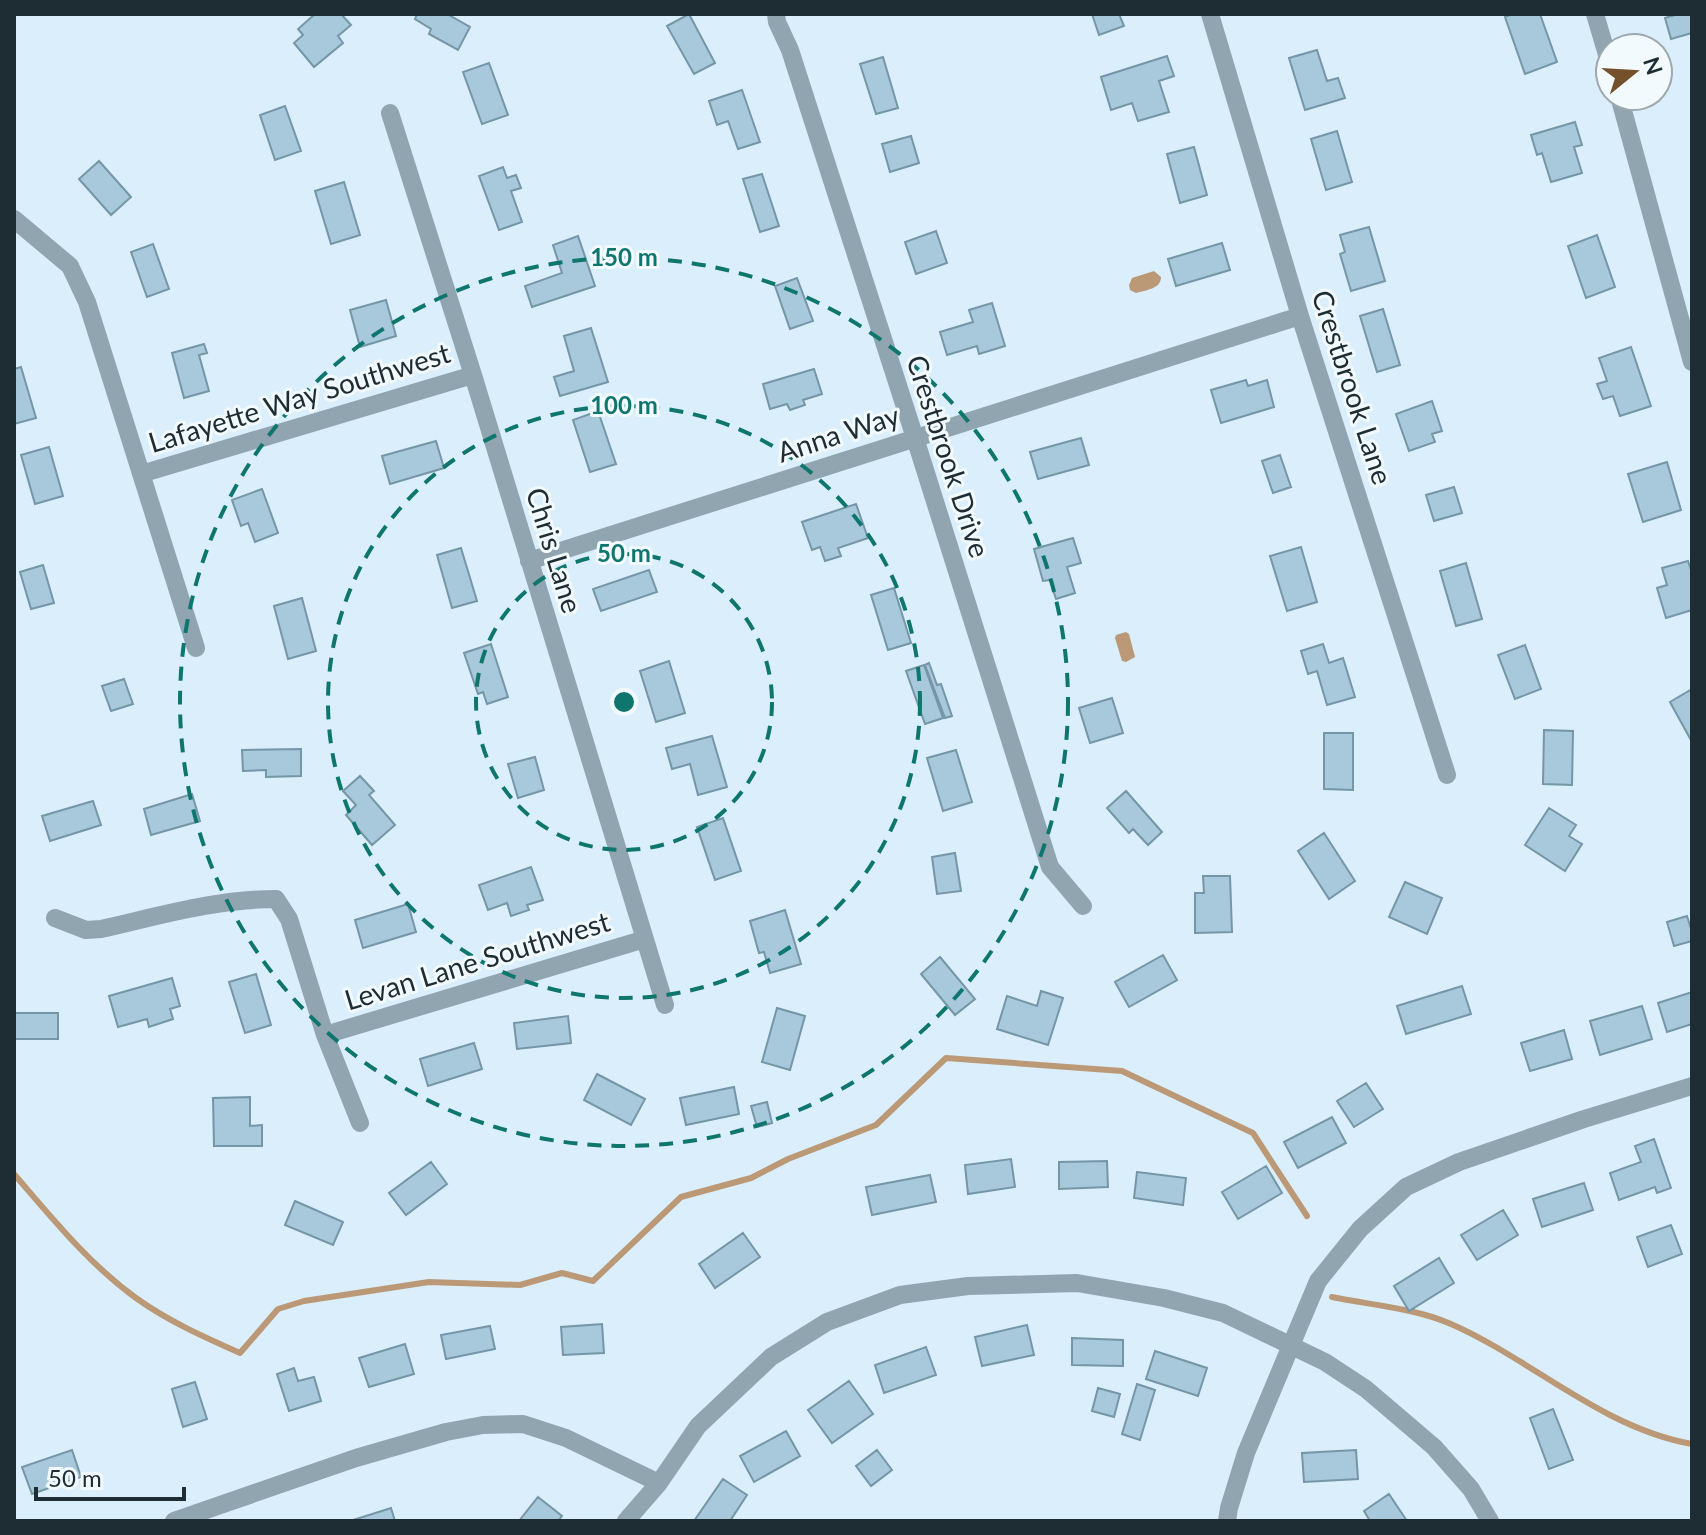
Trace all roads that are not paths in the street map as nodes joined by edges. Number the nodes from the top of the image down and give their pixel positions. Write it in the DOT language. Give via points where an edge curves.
graph roads {
  1 [pos="776,14"];
  2 [pos="1210,14"];
  3 [pos="1623,112"];
  4 [pos="390,113"];
  5 [pos="14,219"];
  6 [pos="1300,316"];
  7 [pos="1692,362"];
  8 [pos="473,375"];
  9 [pos="915,438"];
  10 [pos="141,474"];
  11 [pos="529,561"];
  12 [pos="196,648"];
  13 [pos="1447,775"];
  14 [pos="1083,906"];
  15 [pos="55,918"];
  16 [pos="645,939"];
  17 [pos="665,1005"];
  18 [pos="325,1035"];
  19 [pos="1692,1086"];
  20 [pos="360,1123"];
  21 [pos="1291,1347"];
  22 [pos="659,1483"];
  23 [pos="174,1521"];
  24 [pos="626,1521"];
  25 [pos="1227,1521"];
  26 [pos="1490,1521"];
  1 -- 9 [label="street, Crestbrook Drive"];
  2 -- 6 [label="street, Crestbrook Lane"];
  3 -- 7 [label="street"];
  4 -- 8 [label="street, Chris Lane"];
  5 -- 10 [label="street" via="70,266 87,302"];
  6 -- 9 [label="street, Anna Way"];
  6 -- 13 [label="street, Crestbrook Lane"];
  8 -- 10 [label="street, Lafayette Way Southwest"];
  8 -- 11 [label="street, Chris Lane"];
  9 -- 11 [label="street, Anna Way"];
  9 -- 14 [label="street, Crestbrook Drive" via="1050,867"];
  10 -- 12 [label="street"];
  11 -- 16 [label="street, Chris Lane"];
  15 -- 18 [label="street" via="86,930 101,929 224,902 276,899 289,919"];
  16 -- 17 [label="street, Chris Lane"];
  16 -- 18 [label="street, Levan Lane Southwest"];
  18 -- 20 [label="street"];
  19 -- 21 [label="street" via="1459,1162 1406,1187 1360,1229 1318,1281"];
  21 -- 22 [label="street" via="1223,1313 1077,1283 968,1286 900,1295 827,1322 771,1357 698,1426"];
  21 -- 25 [label="street" via="1246,1453"];
  21 -- 26 [label="street" via="1366,1389 1434,1447 1471,1489"];
  22 -- 23 [label="street" via="566,1438 523,1424 483,1425 356,1458"];
  22 -- 24 [label="street"];
}
